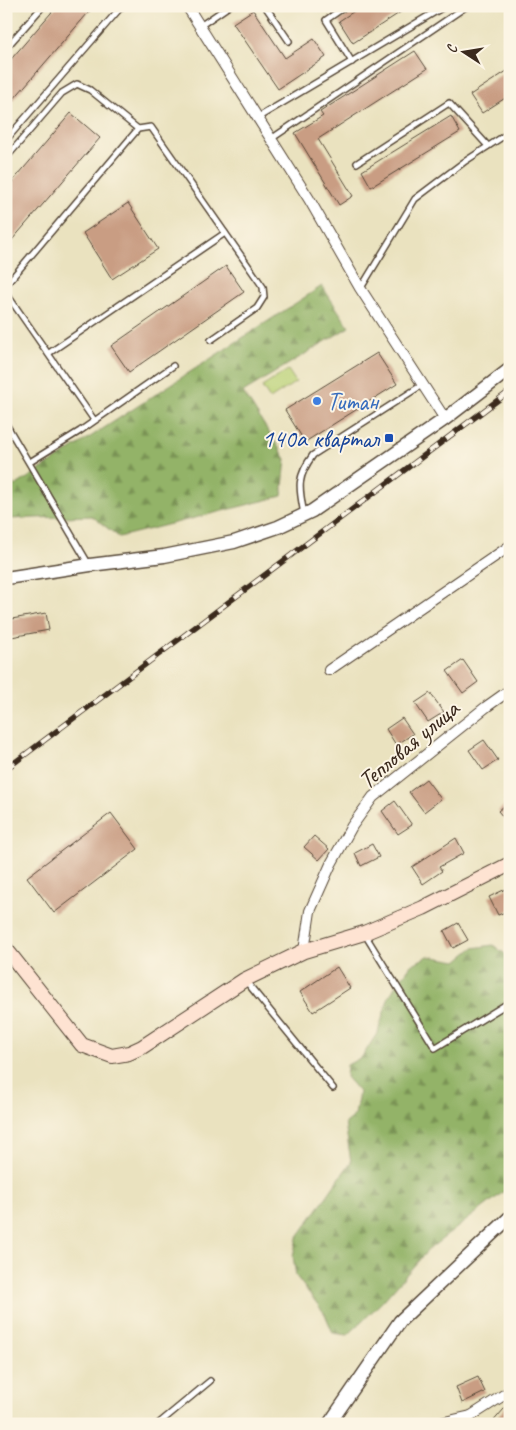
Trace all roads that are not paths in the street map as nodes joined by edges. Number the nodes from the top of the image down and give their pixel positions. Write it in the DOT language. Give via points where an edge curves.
graph roads {
  1 [pos="43,6"];
  2 [pos="122,6"];
  3 [pos="187,6"];
  4 [pos="229,6"];
  5 [pos="265,6"];
  6 [pos="346,6"];
  7 [pos="444,6"];
  8 [pos="468,6"];
  9 [pos="200,26"];
  10 [pos="289,41"];
  11 [pos="6,48"];
  12 [pos="352,62"];
  13 [pos="257,118"];
  14 [pos="138,129"];
  15 [pos="510,132"];
  16 [pos="6,140"];
  17 [pos="271,140"];
  18 [pos="488,146"];
  19 [pos="6,158"];
  20 [pos="357,163"];
  21 [pos="225,233"];
  22 [pos="6,285"];
  23 [pos="360,288"];
  24 [pos="6,293"];
  25 [pos="211,340"];
  26 [pos="49,353"];
  27 [pos="173,366"];
  28 [pos="510,369"];
  29 [pos="423,384"];
  30 [pos="445,419"];
  31 [pos="94,420"];
  32 [pos="6,424"];
  33 [pos="30,462"];
  34 [pos="304,514"];
  35 [pos="510,546"];
  36 [pos="90,565"];
  37 [pos="6,578"];
  38 [pos="329,670"];
  39 [pos="510,690"];
  40 [pos="510,864"];
  41 [pos="364,933"];
  42 [pos="6,949"];
  43 [pos="304,951"];
  44 [pos="244,980"];
  45 [pos="510,1002"];
  46 [pos="333,1088"];
  47 [pos="510,1217"];
  48 [pos="210,1381"];
  49 [pos="510,1391"];
  50 [pos="468,1420"];
  51 [pos="158,1424"];
  52 [pos="329,1424"];
  53 [pos="436,1424"];
  1 -- 11 [label="lane"];
  2 -- 16 [label="lane"];
  3 -- 9 [label="street"];
  4 -- 9 [label="lane"];
  5 -- 10 [label="lane"];
  6 -- 12 [label="lane" via="326,20"];
  7 -- 12 [label="lane"];
  8 -- 17 [label="lane"];
  9 -- 13 [label="street"];
  12 -- 13 [label="lane"];
  13 -- 17 [label="street"];
  14 -- 19 [label="lane" via="90,90 77,84 62,93"];
  14 -- 21 [label="lane" via="151,127"];
  14 -- 22 [label="lane"];
  15 -- 18 [label="lane"];
  17 -- 23 [label="street"];
  18 -- 20 [label="lane" via="450,103"];
  18 -- 23 [label="lane" via="415,199"];
  21 -- 25 [label="lane" via="263,286 264,297 257,308"];
  21 -- 26 [label="lane"];
  23 -- 29 [label="street"];
  24 -- 26 [label="lane"];
  26 -- 31 [label="lane"];
  27 -- 31 [label="lane"];
  28 -- 30 [label="street"];
  29 -- 30 [label="street"];
  29 -- 34 [label="lane" via="313,455 303,468 299,489"];
  30 -- 34 [label="street"];
  31 -- 33 [label="lane"];
  32 -- 33 [label="lane"];
  33 -- 36 [label="lane"];
  34 -- 36 [label="street" via="234,542 164,556"];
  35 -- 38 [label="street"];
  36 -- 37 [label="street"];
  39 -- 43 [label="street, Тепловая улица" via="373,797 352,826 310,910"];
  40 -- 41 [label="main road" via="423,908"];
  41 -- 43 [label="main road"];
  41 -- 45 [label="lane" via="435,1048"];
  42 -- 44 [label="main road" via="82,1045 112,1056 142,1047"];
  43 -- 44 [label="main road"];
  44 -- 46 [label="lane"];
  47 -- 52 [label="street" via="400,1321"];
  48 -- 51 [label="lane"];
  49 -- 50 [label="street"];
  50 -- 53 [label="street"];
}
